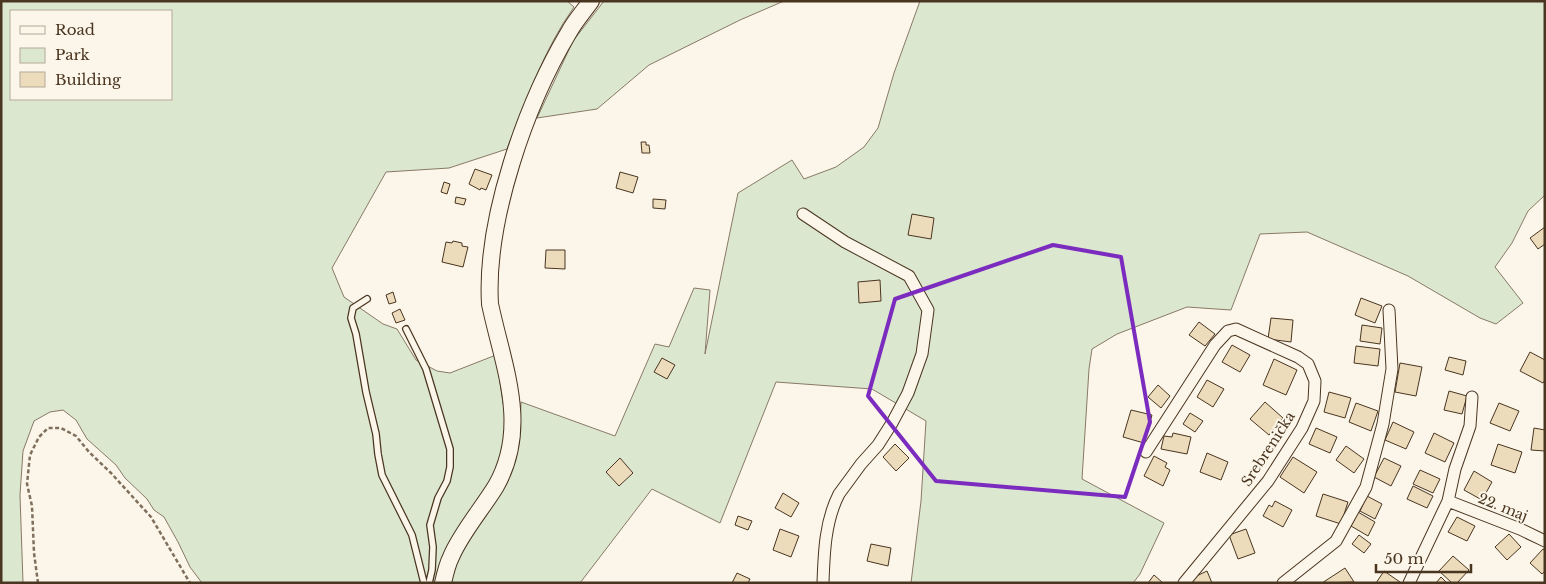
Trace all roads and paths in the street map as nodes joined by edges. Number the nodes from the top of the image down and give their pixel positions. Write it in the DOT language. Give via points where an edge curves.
graph roads {
  1 [pos="591,1"];
  2 [pos="803,214"];
  3 [pos="366,299"];
  4 [pos="1389,310"];
  5 [pos="406,329"];
  6 [pos="1472,397"];
  7 [pos="1146,452"];
  8 [pos="1448,501"];
  9 [pos="1545,541"];
  10 [pos="38,583"];
  11 [pos="190,583"];
  12 [pos="424,583"];
  13 [pos="429,583"];
  14 [pos="443,583"];
  15 [pos="823,583"];
  16 [pos="1184,583"];
  17 [pos="1283,583"];
  18 [pos="1409,583"];
  1 -- 14 [label="main road" via="569,31 537,95 519,140 503,196 490,259 489,289 512,401 510,452 497,484 455,548"];
  2 -- 15 [label="street" via="845,242 909,276 928,310 922,354 908,393 887,431 834,505 829,518"];
  3 -- 12 [label="lane" via="352,308 351,318 382,475 412,535"];
  4 -- 17 [label="street" via="1392,369 1383,424 1366,487 1336,541"];
  5 -- 13 [label="lane" via="426,369 450,449 447,481 430,525 433,547"];
  6 -- 8 [label="street" via="1470,426"];
  7 -- 16 [label="street, Srebrenička" via="1228,330 1236,329 1298,357 1308,364 1313,373 1314,401 1302,428 1268,481"];
  8 -- 9 [label="street, 22. maj"];
  8 -- 18 [label="street"];
  10 -- 11 [label="path" via="32,506 27,484 30,455 48,428 61,428 76,436 151,517"];
}
